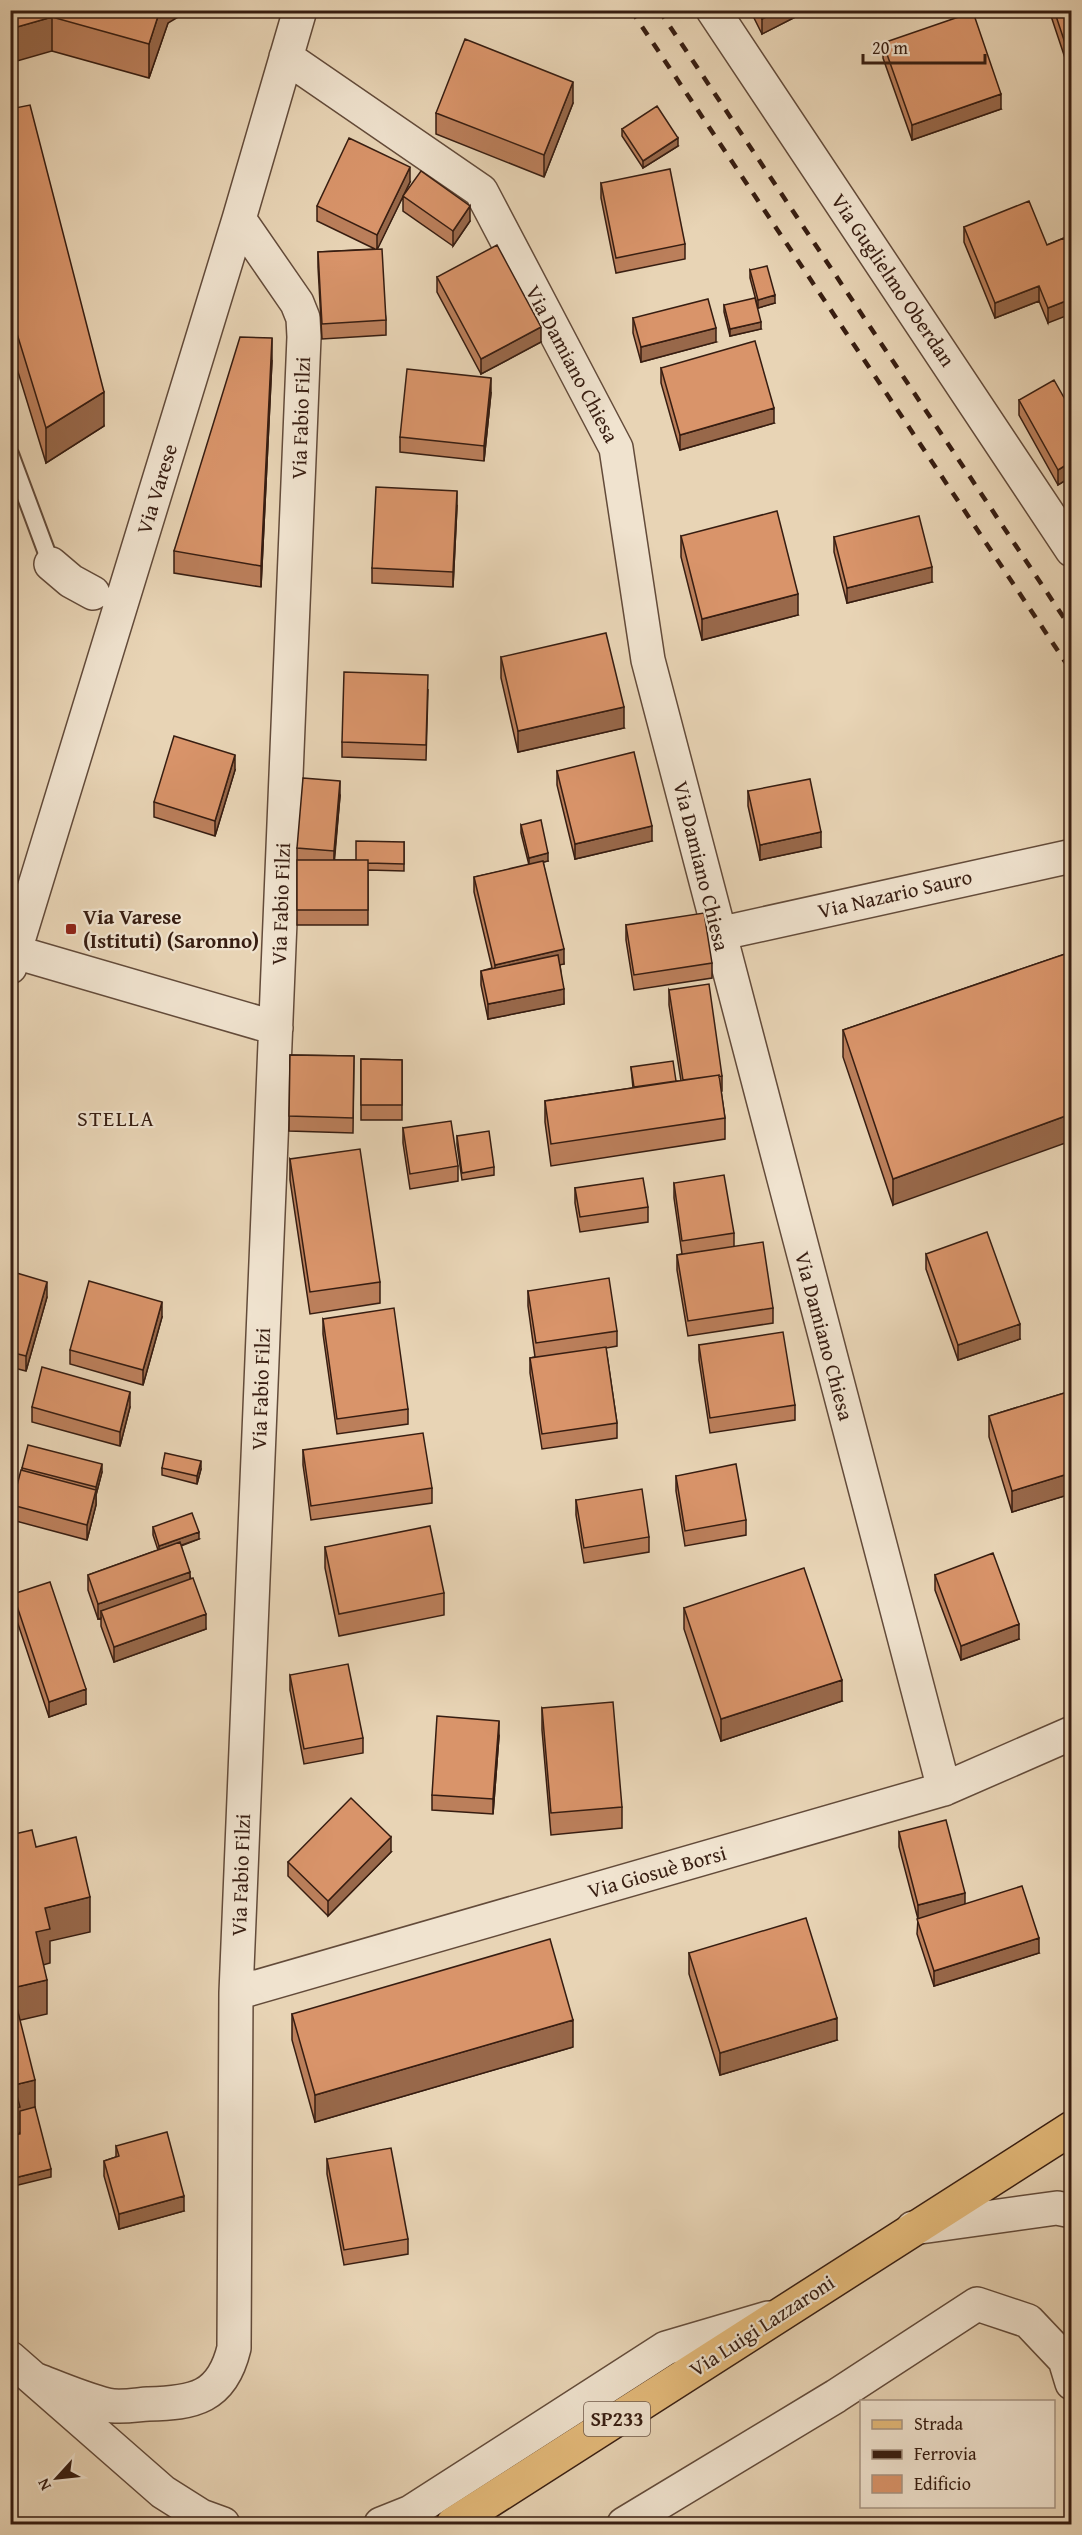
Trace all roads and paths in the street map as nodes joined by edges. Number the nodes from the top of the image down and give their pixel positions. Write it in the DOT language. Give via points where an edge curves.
graph roads {
  1 [pos="300,10"];
  2 [pos="713,10"];
  3 [pos="286,57"];
  4 [pos="239,219"];
  5 [pos="10,454"];
  6 [pos="1071,550"];
  7 [pos="51,564"];
  8 [pos="93,593"];
  9 [pos="1071,856"];
  10 [pos="718,934"];
  11 [pos="13,959"];
  12 [pos="276,1028"];
  13 [pos="1071,1733"];
  14 [pos="944,1789"];
  15 [pos="236,1993"];
  16 [pos="1071,2128"];
  17 [pos="1071,2211"];
  18 [pos="913,2228"];
  19 [pos="781,2314"];
  20 [pos="10,2358"];
  21 [pos="37,2380"];
  22 [pos="1071,2384"];
  23 [pos="223,2524"];
  24 [pos="381,2524"];
  25 [pos="453,2524"];
  26 [pos="624,2524"];
  1 -- 3 [label="street, Via Varese"];
  2 -- 6 [label="street, Via Guglielmo Oberdan"];
  3 -- 4 [label="street, Via Varese"];
  3 -- 10 [label="street, Via Damiano Chiesa" via="481,191 616,448 648,660"];
  4 -- 11 [label="street, Via Varese"];
  4 -- 12 [label="street, Via Fabio Filzi" via="297,303 304,337"];
  5 -- 7 [label="lane"];
  7 -- 8 [label="street"];
  9 -- 10 [label="street, Via Nazario Sauro"];
  10 -- 14 [label="street, Via Damiano Chiesa"];
  11 -- 12 [label="street"];
  12 -- 15 [label="street, Via Fabio Filzi"];
  13 -- 14 [label="street, Via Giosuè Borsi"];
  14 -- 15 [label="street, Via Giosuè Borsi"];
  15 -- 21 [label="street, Via Fabio Filzi" via="234,2348 229,2369 199,2399 177,2403 110,2406"];
  16 -- 18 [label="main road, Via Luigi Lazzaroni / SP233"];
  17 -- 18 [label="street" via="1057,2208"];
  18 -- 19 [label="main road, Via Luigi Lazzaroni / SP233"];
  19 -- 24 [label="street" via="666,2348 411,2512"];
  19 -- 25 [label="main road, Via Luigi Lazzaroni / SP233"];
  20 -- 21 [label="street"];
  21 -- 23 [label="street" via="163,2492 201,2516"];
  22 -- 26 [label="street" via="1065,2361 1028,2321 977,2304 836,2396"];
}
